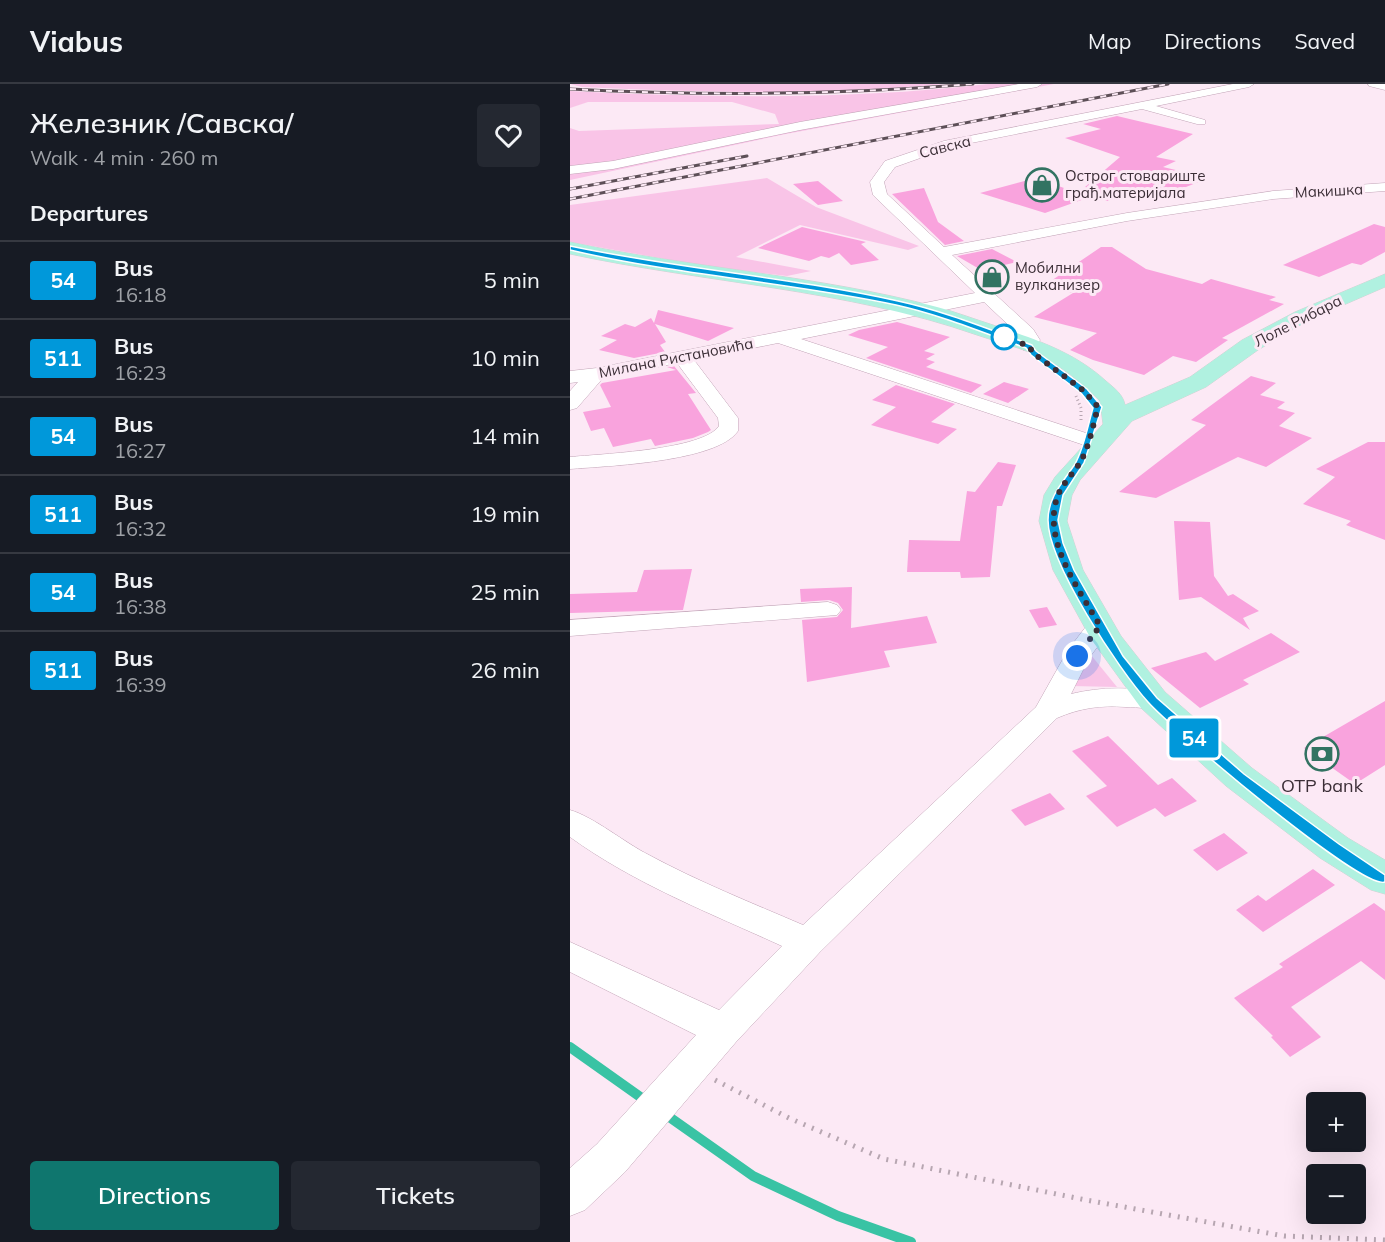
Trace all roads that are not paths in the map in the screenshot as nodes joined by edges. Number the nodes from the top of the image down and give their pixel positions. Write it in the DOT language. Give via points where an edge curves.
graph roads {
  1 [pos="1037,84"];
  2 [pos="1249,84"];
  3 [pos="1373,84"];
  4 [pos="1385,87"];
  5 [pos="1141,105"];
  6 [pos="1170,113"];
  7 [pos="1148,119"];
  8 [pos="1184,130"];
  9 [pos="570,170"];
  10 [pos="1385,187"];
  11 [pos="570,248"];
  12 [pos="942,252"];
  13 [pos="1385,280"];
  14 [pos="990,299"];
  15 [pos="924,310"];
  16 [pos="781,338"];
  17 [pos="1029,346"];
  18 [pos="682,357"];
  19 [pos="570,363"];
  20 [pos="597,374"];
  21 [pos="570,377"];
  22 [pos="570,404"];
  23 [pos="1115,410"];
  24 [pos="1084,452"];
  25 [pos="570,463"];
  26 [pos="828,610"];
  27 [pos="1100,626"];
  28 [pos="570,628"];
  29 [pos="1153,700"];
  30 [pos="1047,712"];
  31 [pos="570,821"];
  32 [pos="1385,879"];
  33 [pos="808,942"];
  34 [pos="570,956"];
  35 [pos="723,1031"];
  36 [pos="570,1196"];
  1 -- 9 [label="street"];
  2 -- 5 [label="street, Савска"];
  3 -- 4 [label="street"];
  5 -- 6 [label="street"];
  5 -- 12 [label="street, Савска" via="948,144 890,164 877,182 880,195"];
  6 -- 7 [label="street"];
  6 -- 8 [label="street" via="1201,122"];
  10 -- 12 [label="street, Макишка" via="1273,195 1127,217"];
  11 -- 15 [label="main road"];
  12 -- 14 [label="street, Савска"];
  13 -- 23 [label="main road, Лоле Рибара" via="1296,318 1184,390"];
  14 -- 15 [label="street, Милана Ристановића" via="950,309"];
  14 -- 17 [label="street, Савска" via="1027,333"];
  15 -- 16 [label="street, Милана Ристановића"];
  15 -- 17 [label="main road"];
  16 -- 18 [label="street, Милана Ристановића"];
  16 -- 24 [label="street, Милана Ристановића" via="925,386"];
  17 -- 23 [label="main road, Савска" via="1084,391"];
  18 -- 20 [label="street, Милана Ристановића"];
  18 -- 25 [label="street" via="728,417 727,433 690,448"];
  19 -- 20 [label="street"];
  20 -- 21 [label="street, Милана Ристановића"];
  20 -- 22 [label="street"];
  23 -- 24 [label="main road" via="1105,438"];
  24 -- 27 [label="main road" via="1058,495 1053,520 1068,570"];
  26 -- 28 [label="street"];
  27 -- 29 [label="main road" via="1119,658"];
  27 -- 30 [label="street" via="1077,656"];
  29 -- 30 [label="street" via="1090,698"];
  29 -- 32 [label="main road" via="1258,792 1334,848"];
  30 -- 33 [label="street"];
  31 -- 33 [label="street" via="593,839 661,875"];
  33 -- 35 [label="street"];
  34 -- 35 [label="street"];
  35 -- 36 [label="street" via="611,1158"];
}
